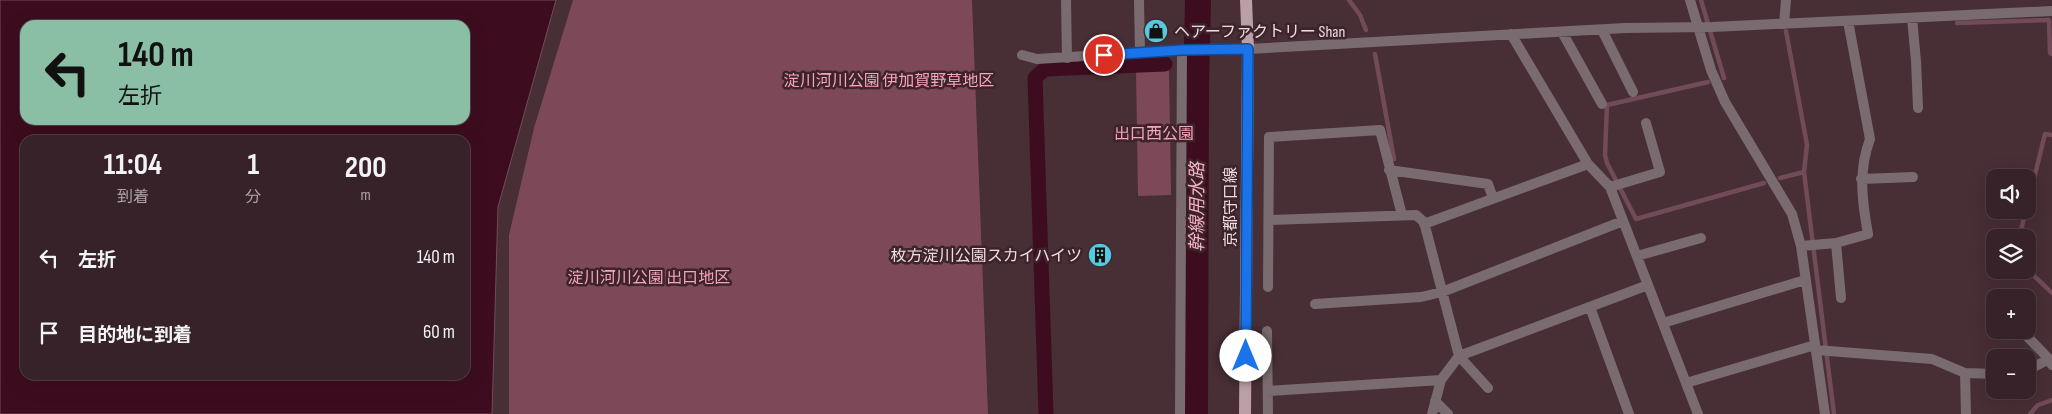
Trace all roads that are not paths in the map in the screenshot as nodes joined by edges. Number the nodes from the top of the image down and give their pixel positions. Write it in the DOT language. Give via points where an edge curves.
graph roads {
  1 [pos="1066,0"];
  2 [pos="1139,0"];
  3 [pos="1246,0"];
  4 [pos="1690,0"];
  5 [pos="1786,0"];
  6 [pos="2052,11"];
  7 [pos="1912,18"];
  8 [pos="1848,21"];
  9 [pos="1784,24"];
  10 [pos="1699,27"];
  11 [pos="1602,30"];
  12 [pos="1562,32"];
  13 [pos="1511,34"];
  14 [pos="1248,49"];
  15 [pos="1182,50"];
  16 [pos="1140,53"];
  17 [pos="1022,55"];
  18 [pos="1067,58"];
  19 [pos="1633,92"];
  20 [pos="1602,104"];
  21 [pos="1918,108"];
  22 [pos="1646,123"];
  23 [pos="1588,164"];
  24 [pos="1389,170"];
  25 [pos="1913,177"];
  26 [pos="1861,180"];
  27 [pos="1610,187"];
  28 [pos="1493,198"];
  29 [pos="1402,215"];
  30 [pos="1270,220"];
  31 [pos="1623,221"];
  32 [pos="1424,224"];
  33 [pos="1701,238"];
  34 [pos="1836,244"];
  35 [pos="1801,246"];
  36 [pos="1637,256"];
  37 [pos="1806,280"];
  38 [pos="1648,285"];
  39 [pos="1268,287"];
  40 [pos="1442,292"];
  41 [pos="1841,298"];
  42 [pos="1316,304"];
  43 [pos="1590,307"];
  44 [pos="1663,323"];
  45 [pos="1267,331"];
  46 [pos="2029,339"];
  47 [pos="1816,348"];
  48 [pos="1459,356"];
  49 [pos="2050,362"];
  50 [pos="2036,367"];
  51 [pos="1965,373"];
  52 [pos="1986,374"];
  53 [pos="1441,380"];
  54 [pos="1686,383"];
  55 [pos="1488,388"];
  56 [pos="1268,391"];
  57 [pos="1435,401"];
  58 [pos="1180,414"];
  59 [pos="1245,414"];
  60 [pos="1268,414"];
  61 [pos="1432,414"];
  62 [pos="1448,414"];
  63 [pos="1629,414"];
  64 [pos="1698,414"];
  65 [pos="1825,414"];
  66 [pos="1966,414"];
  1 -- 18 [label="street"];
  2 -- 16 [label="street"];
  3 -- 14 [label="main road, 京都守口線"];
  4 -- 10 [label="street"];
  5 -- 9 [label="street"];
  6 -- 7 [label="street"];
  7 -- 8 [label="street"];
  7 -- 21 [label="street"];
  8 -- 9 [label="street"];
  8 -- 26 [label="street" via="1870,139 1863,156"];
  9 -- 10 [label="street"];
  10 -- 11 [label="street"];
  10 -- 35 [label="street" via="1725,102 1792,214"];
  11 -- 12 [label="street"];
  11 -- 19 [label="street"];
  12 -- 13 [label="street"];
  12 -- 20 [label="street"];
  13 -- 14 [label="street"];
  13 -- 23 [label="street"];
  14 -- 15 [label="street"];
  14 -- 59 [label="main road, 京都守口線"];
  15 -- 16 [label="street"];
  15 -- 58 [label="street"];
  16 -- 18 [label="street"];
  17 -- 18 [label="street" via="1037,59"];
  22 -- 27 [label="street" via="1660,172"];
  23 -- 27 [label="street"];
  23 -- 28 [label="street"];
  24 -- 28 [label="street" via="1488,184"];
  24 -- 29 [label="street"];
  24 -- 30 [label="street" via="1380,130 1269,137"];
  25 -- 26 [label="street"];
  26 -- 34 [label="street" via="1868,234"];
  27 -- 31 [label="street"];
  28 -- 32 [label="street"];
  29 -- 30 [label="street"];
  29 -- 32 [label="street" via="1416,215"];
  30 -- 39 [label="street"];
  31 -- 36 [label="street"];
  31 -- 40 [label="street"];
  32 -- 40 [label="street"];
  33 -- 36 [label="street"];
  34 -- 35 [label="street"];
  34 -- 41 [label="street"];
  35 -- 37 [label="street"];
  36 -- 38 [label="street"];
  37 -- 44 [label="street"];
  37 -- 47 [label="street"];
  38 -- 43 [label="street"];
  38 -- 44 [label="street"];
  40 -- 42 [label="street" via="1421,297"];
  40 -- 48 [label="street"];
  43 -- 48 [label="street"];
  43 -- 63 [label="street"];
  44 -- 54 [label="street"];
  45 -- 56 [label="street"];
  46 -- 49 [label="street"];
  47 -- 51 [label="street" via="1932,359"];
  47 -- 54 [label="street"];
  47 -- 65 [label="street"];
  48 -- 53 [label="street"];
  48 -- 55 [label="street"];
  49 -- 50 [label="street"];
  51 -- 52 [label="street"];
  51 -- 66 [label="street"];
  53 -- 56 [label="street"];
  53 -- 57 [label="street"];
  54 -- 64 [label="street"];
  56 -- 60 [label="street"];
  57 -- 61 [label="street"];
  57 -- 62 [label="street"];
}
